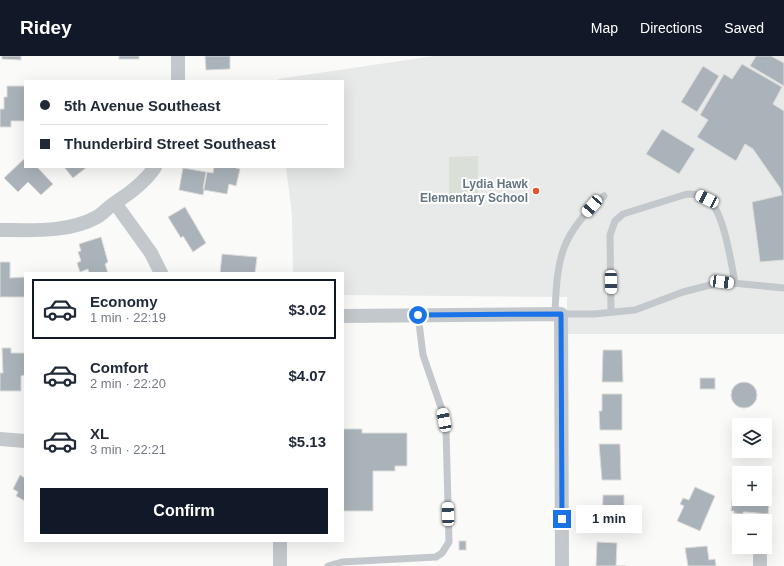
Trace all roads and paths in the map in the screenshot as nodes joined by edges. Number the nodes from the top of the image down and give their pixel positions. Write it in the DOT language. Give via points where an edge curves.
graph roads {
  1 [pos="178,56"];
  2 [pos="178,80"];
  3 [pos="154,168"];
  4 [pos="604,196"];
  5 [pos="115,203"];
  6 [pos="0,230"];
  7 [pos="160,272"];
  8 [pos="735,284"];
  9 [pos="784,288"];
  10 [pos="611,312"];
  11 [pos="558,314"];
  12 [pos="418,315"];
  13 [pos="344,316"];
  14 [pos="0,439"];
  15 [pos="24,441"];
  16 [pos="280,542"];
  17 [pos="280,566"];
  18 [pos="328,566"];
  19 [pos="562,566"];
  1 -- 2 [label="street"];
  3 -- 5 [label="street" via="144,181"];
  4 -- 11 [label="lane" via="577,223 559,260 556,280"];
  5 -- 6 [label="street" via="81,224 60,228"];
  5 -- 7 [label="street" via="151,253"];
  8 -- 9 [label="lane"];
  8 -- 10 [label="lane" via="722,282 683,292 635,310"];
  8 -- 10 [label="lane" via="720,218 715,207 698,194 687,194 623,214 615,221 610,235"];
  10 -- 11 [label="lane"];
  11 -- 12 [label="street"];
  11 -- 19 [label="street"];
  12 -- 13 [label="street"];
  12 -- 18 [label="lane" via="423,355 442,410 446,430 449,542 436,557 342,562"];
  14 -- 15 [label="street"];
  16 -- 17 [label="street"];
}
